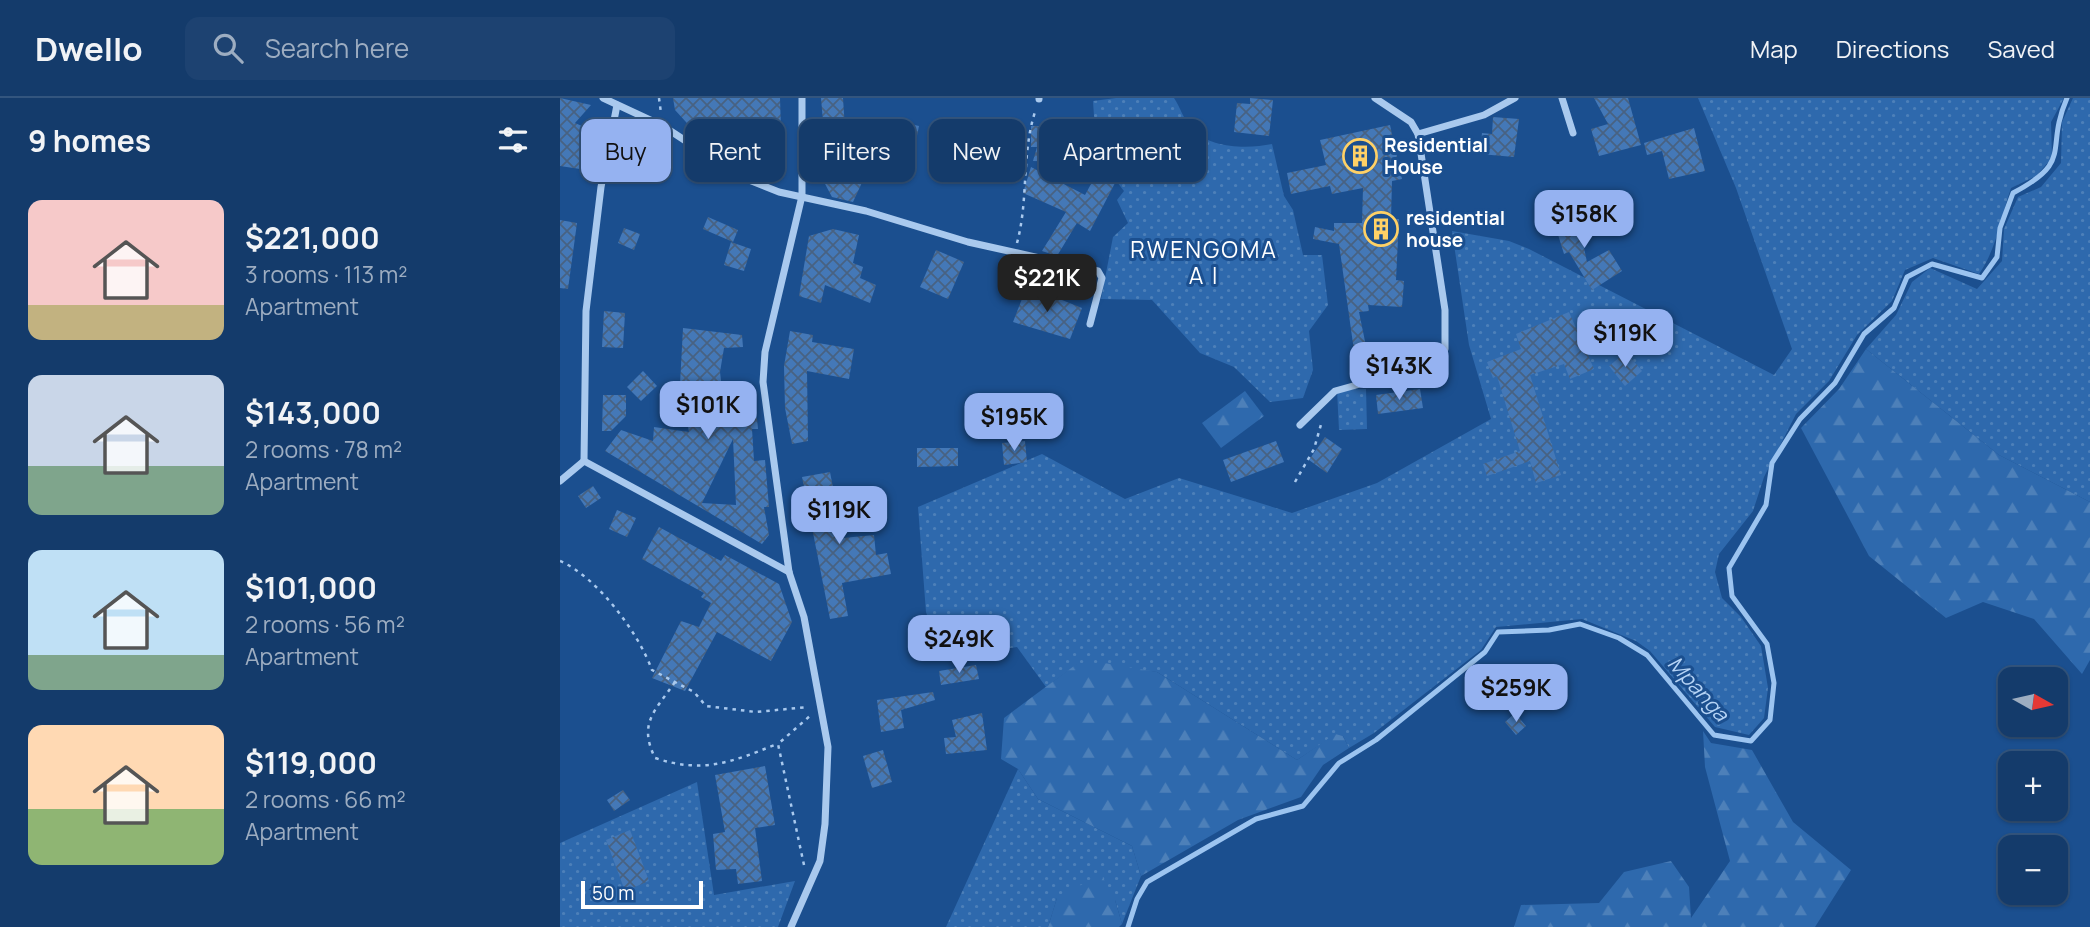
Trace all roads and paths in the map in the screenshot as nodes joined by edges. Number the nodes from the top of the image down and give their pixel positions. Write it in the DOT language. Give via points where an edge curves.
graph roads {
  1 [pos="604,98"];
  2 [pos="802,98"];
  3 [pos="1039,98"];
  4 [pos="1376,98"];
  5 [pos="1515,98"];
  6 [pos="1562,98"];
  7 [pos="617,105"];
  8 [pos="1573,133"];
  9 [pos="1418,134"];
  10 [pos="802,197"];
  11 [pos="1014,253"];
  12 [pos="1090,324"];
  13 [pos="1325,397"];
  14 [pos="1300,425"];
  15 [pos="584,461"];
  16 [pos="560,481"];
  17 [pos="1295,482"];
  18 [pos="560,561"];
  19 [pos="789,572"];
  20 [pos="676,682"];
  21 [pos="821,705"];
  22 [pos="778,744"];
  23 [pos="804,865"];
  24 [pos="792,927"];
  1 -- 7 [label="street"];
  2 -- 10 [label="street"];
  3 -- 11 [label="path" via="1030,125 1023,219"];
  4 -- 9 [label="street" via="1411,122"];
  5 -- 9 [label="street" via="1484,115"];
  6 -- 8 [label="street"];
  7 -- 10 [label="street" via="663,126 739,176"];
  7 -- 15 [label="street" via="601,187 586,312"];
  9 -- 13 [label="street" via="1445,310 1445,349 1436,360 1342,387"];
  10 -- 11 [label="street"];
  10 -- 19 [label="street" via="763,365"];
  11 -- 12 [label="street" via="1098,271 1102,278"];
  13 -- 14 [label="street"];
  13 -- 17 [label="path" via="1314,449"];
  15 -- 16 [label="street"];
  15 -- 19 [label="street"];
  18 -- 20 [label="path" via="575,567 614,607 652,670"];
  19 -- 21 [label="street" via="804,617"];
  20 -- 21 [label="path" via="706,706 756,712"];
  20 -- 22 [label="path" via="648,722 646,739 655,758 683,767 728,764"];
  21 -- 22 [label="path"];
  21 -- 24 [label="street" via="828,747 825,824 820,861"];
  22 -- 23 [label="path"];
}
